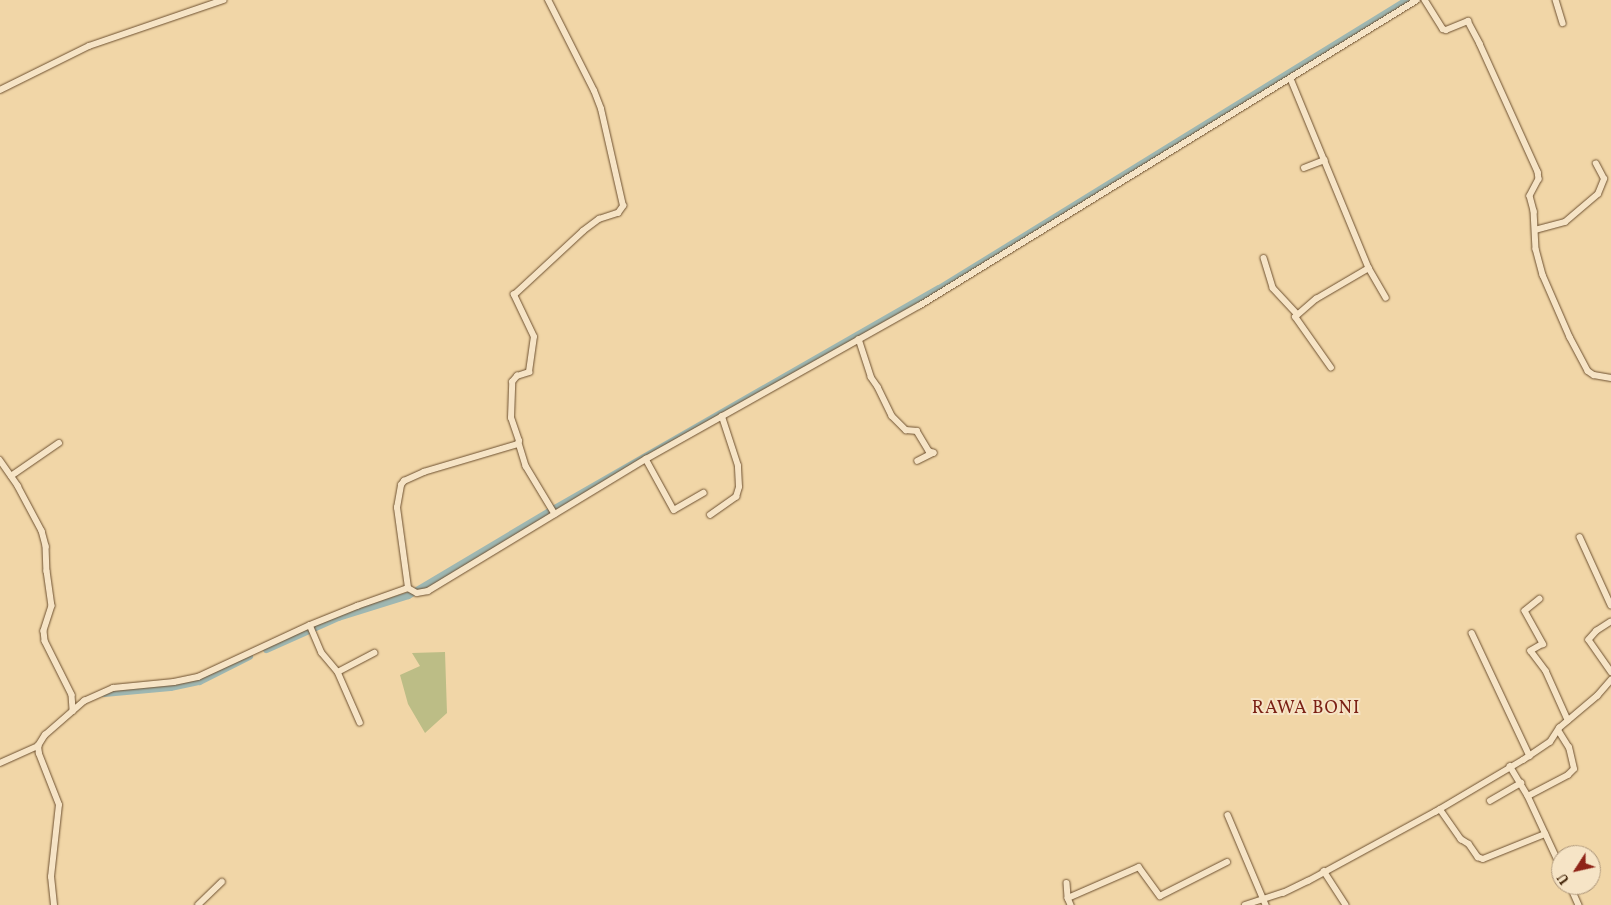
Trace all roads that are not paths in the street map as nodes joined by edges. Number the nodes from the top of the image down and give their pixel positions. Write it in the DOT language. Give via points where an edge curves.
graph roads {
  1 [pos="223,0"];
  2 [pos="548,0"];
  3 [pos="1417,0"];
  4 [pos="1425,0"];
  5 [pos="1556,0"];
  6 [pos="1563,23"];
  7 [pos="1291,79"];
  8 [pos="0,90"];
  9 [pos="1325,160"];
  10 [pos="1596,164"];
  11 [pos="1304,168"];
  12 [pos="1535,230"];
  13 [pos="1264,258"];
  14 [pos="1369,268"];
  15 [pos="1386,298"];
  16 [pos="1297,314"];
  17 [pos="859,339"];
  18 [pos="1331,368"];
  19 [pos="1611,378"];
  20 [pos="722,417"];
  21 [pos="59,443"];
  22 [pos="519,443"];
  23 [pos="646,459"];
  24 [pos="0,460"];
  25 [pos="918,462"];
  26 [pos="11,476"];
  27 [pos="703,493"];
  28 [pos="553,511"];
  29 [pos="710,515"];
  30 [pos="1580,537"];
  31 [pos="413,590"];
  32 [pos="1540,599"];
  33 [pos="1611,606"];
  34 [pos="1611,622"];
  35 [pos="311,627"];
  36 [pos="1472,632"];
  37 [pos="374,653"];
  38 [pos="338,672"];
  39 [pos="1611,672"];
  40 [pos="1611,680"];
  41 [pos="73,711"];
  42 [pos="1568,720"];
  43 [pos="360,722"];
  44 [pos="1558,732"];
  45 [pos="38,746"];
  46 [pos="1530,756"];
  47 [pos="0,763"];
  48 [pos="1510,766"];
  49 [pos="1521,783"];
  50 [pos="1528,796"];
  51 [pos="1490,801"];
  52 [pos="1440,809"];
  53 [pos="1228,815"];
  54 [pos="1545,834"];
  55 [pos="1551,847"];
  56 [pos="1227,862"];
  57 [pos="1324,871"];
  58 [pos="222,882"];
  59 [pos="1067,883"];
  60 [pos="1068,898"];
  61 [pos="1265,902"];
  62 [pos="54,905"];
  63 [pos="198,905"];
  64 [pos="1071,905"];
  65 [pos="1245,905"];
  66 [pos="1346,905"];
  1 -- 8 [label="street" via="89,46"];
  2 -- 22 [label="street" via="601,109 624,203 622,210 598,219 579,234 514,295 534,336 529,372 517,376 512,382 511,418"];
  3 -- 7 [label="street"];
  4 -- 12 [label="street" via="1443,29 1468,21 1480,44 1538,172 1539,180 1530,196"];
  5 -- 6 [label="street"];
  7 -- 9 [label="street"];
  7 -- 17 [label="street"];
  9 -- 11 [label="street"];
  9 -- 14 [label="street"];
  10 -- 12 [label="street" via="1604,179 1598,194 1572,218"];
  12 -- 19 [label="street" via="1543,275 1581,358 1591,374"];
  13 -- 16 [label="street" via="1273,288"];
  14 -- 15 [label="street"];
  14 -- 16 [label="street"];
  16 -- 18 [label="street" via="1296,320"];
  17 -- 20 [label="street"];
  17 -- 25 [label="street" via="870,377 878,386 892,416 906,430 917,432 929,451 934,453"];
  20 -- 23 [label="street"];
  20 -- 29 [label="street" via="738,466 739,487 736,497"];
  21 -- 26 [label="street"];
  22 -- 28 [label="street" via="526,466"];
  22 -- 31 [label="street" via="512,448 404,480 398,492 397,508"];
  23 -- 27 [label="street" via="674,510"];
  23 -- 28 [label="street"];
  24 -- 26 [label="street"];
  26 -- 41 [label="street" via="42,531 46,546 52,606 44,631 45,641 72,695"];
  28 -- 31 [label="street" via="428,591"];
  30 -- 33 [label="street"];
  31 -- 35 [label="street"];
  32 -- 42 [label="street" via="1525,611 1544,644 1530,651 1546,671"];
  34 -- 39 [label="street" via="1590,638"];
  35 -- 38 [label="street" via="322,653"];
  35 -- 41 [label="street" via="198,677 113,688 84,701"];
  36 -- 46 [label="street"];
  37 -- 38 [label="street"];
  38 -- 43 [label="street"];
  40 -- 42 [label="street"];
  41 -- 45 [label="street" via="45,735"];
  42 -- 44 [label="street"];
  44 -- 46 [label="street"];
  44 -- 50 [label="street" via="1568,748 1574,769"];
  45 -- 47 [label="street"];
  45 -- 62 [label="street" via="60,805 52,877"];
  46 -- 48 [label="street"];
  48 -- 49 [label="street"];
  48 -- 52 [label="street"];
  49 -- 50 [label="street"];
  49 -- 51 [label="street"];
  50 -- 54 [label="street"];
  52 -- 54 [label="street" via="1461,839 1483,860"];
  52 -- 57 [label="street"];
  53 -- 61 [label="street"];
  54 -- 55 [label="street"];
  56 -- 60 [label="street" via="1160,896 1139,867"];
  57 -- 61 [label="street"];
  57 -- 66 [label="street"];
  58 -- 63 [label="street"];
  59 -- 60 [label="street"];
  60 -- 64 [label="street"];
  61 -- 65 [label="street"];
}
